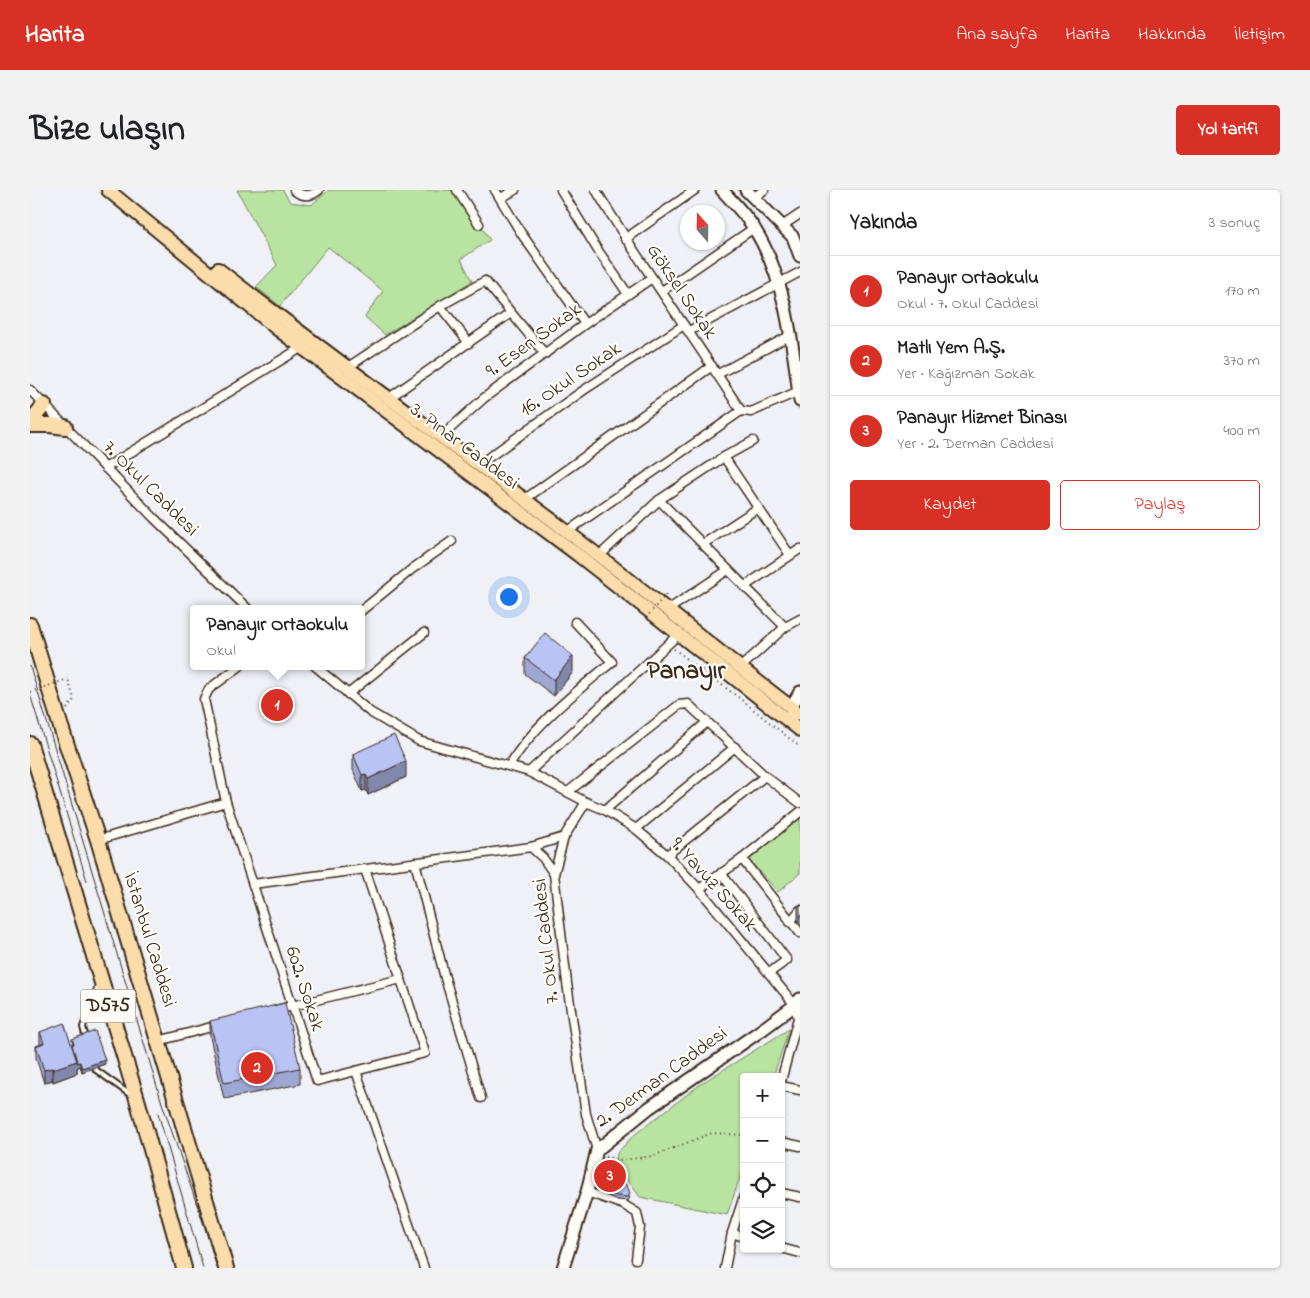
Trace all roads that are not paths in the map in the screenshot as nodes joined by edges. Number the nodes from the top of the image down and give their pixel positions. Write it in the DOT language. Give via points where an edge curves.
graph roads {
  1 [pos="108,190"];
  2 [pos="118,190"];
  3 [pos="294,190"];
  4 [pos="319,190"];
  5 [pos="457,190"];
  6 [pos="496,190"];
  7 [pos="515,190"];
  8 [pos="561,190"];
  9 [pos="596,190"];
  10 [pos="695,190"];
  11 [pos="722,190"];
  12 [pos="764,190"];
  13 [pos="750,194"];
  14 [pos="501,198"];
  15 [pos="800,214"];
  16 [pos="479,224"];
  17 [pos="782,226"];
  18 [pos="754,228"];
  19 [pos="625,239"];
  20 [pos="797,241"];
  21 [pos="800,256"];
  22 [pos="800,272"];
  23 [pos="652,278"];
  24 [pos="778,283"];
  25 [pos="662,291"];
  26 [pos="628,294"];
  27 [pos="440,306"];
  28 [pos="511,313"];
  29 [pos="585,324"];
  30 [pos="687,328"];
  31 [pos="791,335"];
  32 [pos="314,342"];
  33 [pos="469,343"];
  34 [pos="301,347"];
  35 [pos="545,354"];
  36 [pos="712,366"];
  37 [pos="348,367"];
  38 [pos="718,374"];
  39 [pos="30,390"];
  40 [pos="799,396"];
  41 [pos="389,398"];
  42 [pos="741,411"];
  43 [pos="35,416"];
  44 [pos="55,416"];
  45 [pos="65,427"];
  46 [pos="441,437"];
  47 [pos="753,441"];
  48 [pos="724,457"];
  49 [pos="478,465"];
  50 [pos="105,468"];
  51 [pos="525,499"];
  52 [pos="658,500"];
  53 [pos="758,508"];
  54 [pos="568,532"];
  55 [pos="452,541"];
  56 [pos="703,544"];
  57 [pos="800,549"];
  58 [pos="790,555"];
  59 [pos="598,556"];
  60 [pos="728,570"];
  61 [pos="745,586"];
  62 [pos="244,605"];
  63 [pos="365,608"];
  64 [pos="669,609"];
  65 [pos="800,619"];
  66 [pos="576,622"];
  67 [pos="30,625"];
  68 [pos="785,627"];
  69 [pos="424,632"];
  70 [pos="680,634"];
  71 [pos="741,667"];
  72 [pos="235,670"];
  73 [pos="320,670"];
  74 [pos="800,692"];
  75 [pos="348,694"];
  76 [pos="798,719"];
  77 [pos="707,722"];
  78 [pos="30,744"];
  79 [pos="735,747"];
  80 [pos="509,766"];
  81 [pos="529,772"];
  82 [pos="765,776"];
  83 [pos="569,791"];
  84 [pos="226,802"];
  85 [pos="586,802"];
  86 [pos="800,804"];
  87 [pos="605,810"];
  88 [pos="800,812"];
  89 [pos="636,829"];
  90 [pos="564,836"];
  91 [pos="98,840"];
  92 [pos="531,847"];
  93 [pos="667,855"];
  94 [pos="742,859"];
  95 [pos="415,862"];
  96 [pos="365,869"];
  97 [pos="722,873"];
  98 [pos="554,874"];
  99 [pos="252,884"];
  100 [pos="699,889"];
  101 [pos="800,910"];
  102 [pos="790,922"];
  103 [pos="800,933"];
  104 [pos="769,973"];
  105 [pos="401,979"];
  106 [pos="100,980"];
  107 [pos="798,1004"];
  108 [pos="293,1006"];
  109 [pos="264,1013"];
  110 [pos="226,1023"];
  111 [pos="158,1041"];
  112 [pos="88,1044"];
  113 [pos="93,1062"];
  114 [pos="356,1071"];
  115 [pos="783,1073"];
  116 [pos="785,1087"];
  117 [pos="800,1090"];
  118 [pos="481,1098"];
  119 [pos="137,1099"];
  120 [pos="785,1143"];
  121 [pos="800,1146"];
  122 [pos="596,1153"];
  123 [pos="587,1192"];
  124 [pos="785,1194"];
  125 [pos="800,1197"];
  126 [pos="740,1208"];
  127 [pos="732,1233"];
  128 [pos="740,1236"];
  129 [pos="785,1249"];
  130 [pos="800,1253"];
  131 [pos="636,1259"];
  132 [pos="184,1268"];
  133 [pos="226,1268"];
  134 [pos="424,1268"];
  135 [pos="563,1268"];
  136 [pos="725,1268"];
  1 -- 34 [label="main road, 3. Pınar Caddesi"];
  2 -- 32 [label="main road, 3. Pınar Caddesi"];
  3 -- 4 [label="street" via="306,196"];
  5 -- 16 [label="street"];
  6 -- 14 [label="street"];
  7 -- 14 [label="street"];
  8 -- 26 [label="street"];
  9 -- 19 [label="street, Göksel Sokak"];
  10 -- 19 [label="street"];
  11 -- 18 [label="main road"];
  12 -- 13 [label="street"];
  13 -- 17 [label="main road"];
  14 -- 29 [label="street" via="521,233"];
  15 -- 17 [label="street"];
  17 -- 20 [label="main road"];
  18 -- 24 [label="main road"];
  18 -- 25 [label="street"];
  19 -- 23 [label="street, Göksel Sokak"];
  20 -- 21 [label="main road"];
  22 -- 24 [label="street, 16. Okul Sokak"];
  23 -- 25 [label="street, Göksel Sokak"];
  23 -- 26 [label="street, 9. Esen Sokak"];
  24 -- 30 [label="street, 16. Okul Sokak"];
  24 -- 31 [label="main road"];
  25 -- 30 [label="street, Göksel Sokak"];
  26 -- 29 [label="street, 9. Esen Sokak"];
  27 -- 28 [label="street" via="485,281"];
  27 -- 33 [label="street"];
  27 -- 37 [label="street"];
  28 -- 33 [label="street"];
  28 -- 35 [label="street"];
  29 -- 35 [label="street, 9. Esen Sokak"];
  30 -- 36 [label="street, Göksel Sokak"];
  30 -- 49 [label="street, 16. Okul Sokak" via="584,390"];
  31 -- 38 [label="street"];
  31 -- 40 [label="main road"];
  32 -- 34 [label="street"];
  32 -- 37 [label="main road, 3. Pınar Caddesi"];
  33 -- 41 [label="street"];
  34 -- 50 [label="street"];
  34 -- 70 [label="main road, 3. Pınar Caddesi"];
  35 -- 46 [label="street, 9. Esen Sokak" via="484,398"];
  36 -- 38 [label="street, Göksel Sokak"];
  36 -- 51 [label="street"];
  37 -- 41 [label="main road, 3. Pınar Caddesi"];
  38 -- 42 [label="street, Göksel Sokak"];
  39 -- 43 [label="street"];
  40 -- 42 [label="street" via="751,412"];
  41 -- 46 [label="main road, 3. Pınar Caddesi"];
  42 -- 54 [label="street"];
  43 -- 44 [label="highway"];
  43 -- 45 [label="highway" via="50,425"];
  44 -- 45 [label="street, 7. Okul Caddesi"];
  45 -- 50 [label="street, 7. Okul Caddesi"];
  46 -- 49 [label="main road, 3. Pınar Caddesi"];
  47 -- 48 [label="street"];
  48 -- 52 [label="street"];
  48 -- 53 [label="street"];
  49 -- 51 [label="main road, 3. Pınar Caddesi"];
  50 -- 62 [label="street, 7. Okul Caddesi"];
  51 -- 54 [label="main road, 3. Pınar Caddesi"];
  52 -- 56 [label="street"];
  52 -- 59 [label="street"];
  53 -- 56 [label="street"];
  53 -- 58 [label="street"];
  54 -- 59 [label="main road, 3. Pınar Caddesi"];
  55 -- 63 [label="street"];
  56 -- 60 [label="street"];
  57 -- 58 [label="street"];
  58 -- 61 [label="street"];
  59 -- 64 [label="main road, 3. Pınar Caddesi"];
  60 -- 61 [label="street"];
  60 -- 64 [label="street"];
  61 -- 68 [label="street"];
  64 -- 71 [label="main road, 3. Pınar Caddesi"];
  65 -- 68 [label="street"];
  66 -- 80 [label="street" via="612,662 562,705 517,752"];
  67 -- 91 [label="highway, İstanbul Caddesi"];
  68 -- 71 [label="street"];
  69 -- 75 [label="street"];
  70 -- 76 [label="main road, 3. Pınar Caddesi" via="761,698"];
  70 -- 81 [label="street"];
  71 -- 76 [label="main road, 3. Pınar Caddesi"];
  72 -- 84 [label="street, 602. Sokak" via="209,689 204,699"];
  73 -- 75 [label="street"];
  74 -- 76 [label="main road"];
  75 -- 80 [label="street" via="370,712 419,741"];
  77 -- 79 [label="street"];
  77 -- 83 [label="street" via="688,704 679,705"];
  77 -- 87 [label="street"];
  78 -- 106 [label="highway, D575"];
  79 -- 82 [label="street"];
  79 -- 89 [label="street"];
  80 -- 81 [label="street"];
  81 -- 83 [label="street"];
  82 -- 86 [label="street"];
  82 -- 93 [label="street"];
  83 -- 85 [label="street"];
  84 -- 91 [label="street"];
  84 -- 99 [label="street, 602. Sokak"];
  85 -- 87 [label="street, 9. Yavuz Sokak"];
  85 -- 90 [label="street, 7. Okul Caddesi"];
  87 -- 89 [label="street, 9. Yavuz Sokak"];
  88 -- 94 [label="street"];
  89 -- 93 [label="street, 9. Yavuz Sokak"];
  90 -- 92 [label="street"];
  90 -- 98 [label="street, 7. Okul Caddesi"];
  91 -- 111 [label="highway, İstanbul Caddesi"];
  92 -- 95 [label="street"];
  92 -- 98 [label="street"];
  93 -- 100 [label="street, 9. Yavuz Sokak"];
  94 -- 97 [label="street"];
  94 -- 102 [label="street"];
  95 -- 96 [label="street"];
  95 -- 118 [label="street"];
  96 -- 99 [label="street"];
  96 -- 105 [label="street"];
  97 -- 100 [label="street"];
  97 -- 104 [label="street" via="787,960"];
  98 -- 122 [label="street, 7. Okul Caddesi" via="586,1114"];
  99 -- 108 [label="street, 602. Sokak"];
  100 -- 104 [label="street, 9. Yavuz Sokak"];
  101 -- 102 [label="street"];
  102 -- 103 [label="street"];
  104 -- 107 [label="street, 9. Yavuz Sokak"];
  105 -- 108 [label="street"];
  105 -- 114 [label="street, 602. Sokak" via="425,1053"];
  106 -- 112 [label="lane" via="83,1027"];
  106 -- 119 [label="highway, D575"];
  107 -- 115 [label="street" via="798,1018"];
  107 -- 122 [label="main road, 2. Derman Caddesi" via="649,1108"];
  108 -- 109 [label="street"];
  108 -- 114 [label="street, 602. Sokak" via="317,1081"];
  110 -- 111 [label="street"];
  111 -- 133 [label="highway, İstanbul Caddesi"];
  113 -- 119 [label="lane" via="96,1070"];
  114 -- 134 [label="street"];
  116 -- 117 [label="street"];
  119 -- 132 [label="highway, D575"];
  120 -- 121 [label="street"];
  122 -- 123 [label="main road, 2. Derman Caddesi"];
  123 -- 131 [label="street" via="637,1213 640,1227"];
  123 -- 135 [label="main road, 2. Derman Caddesi"];
  124 -- 125 [label="street"];
  126 -- 127 [label="street"];
  127 -- 128 [label="street"];
  127 -- 136 [label="street"];
  129 -- 130 [label="street"];
}
